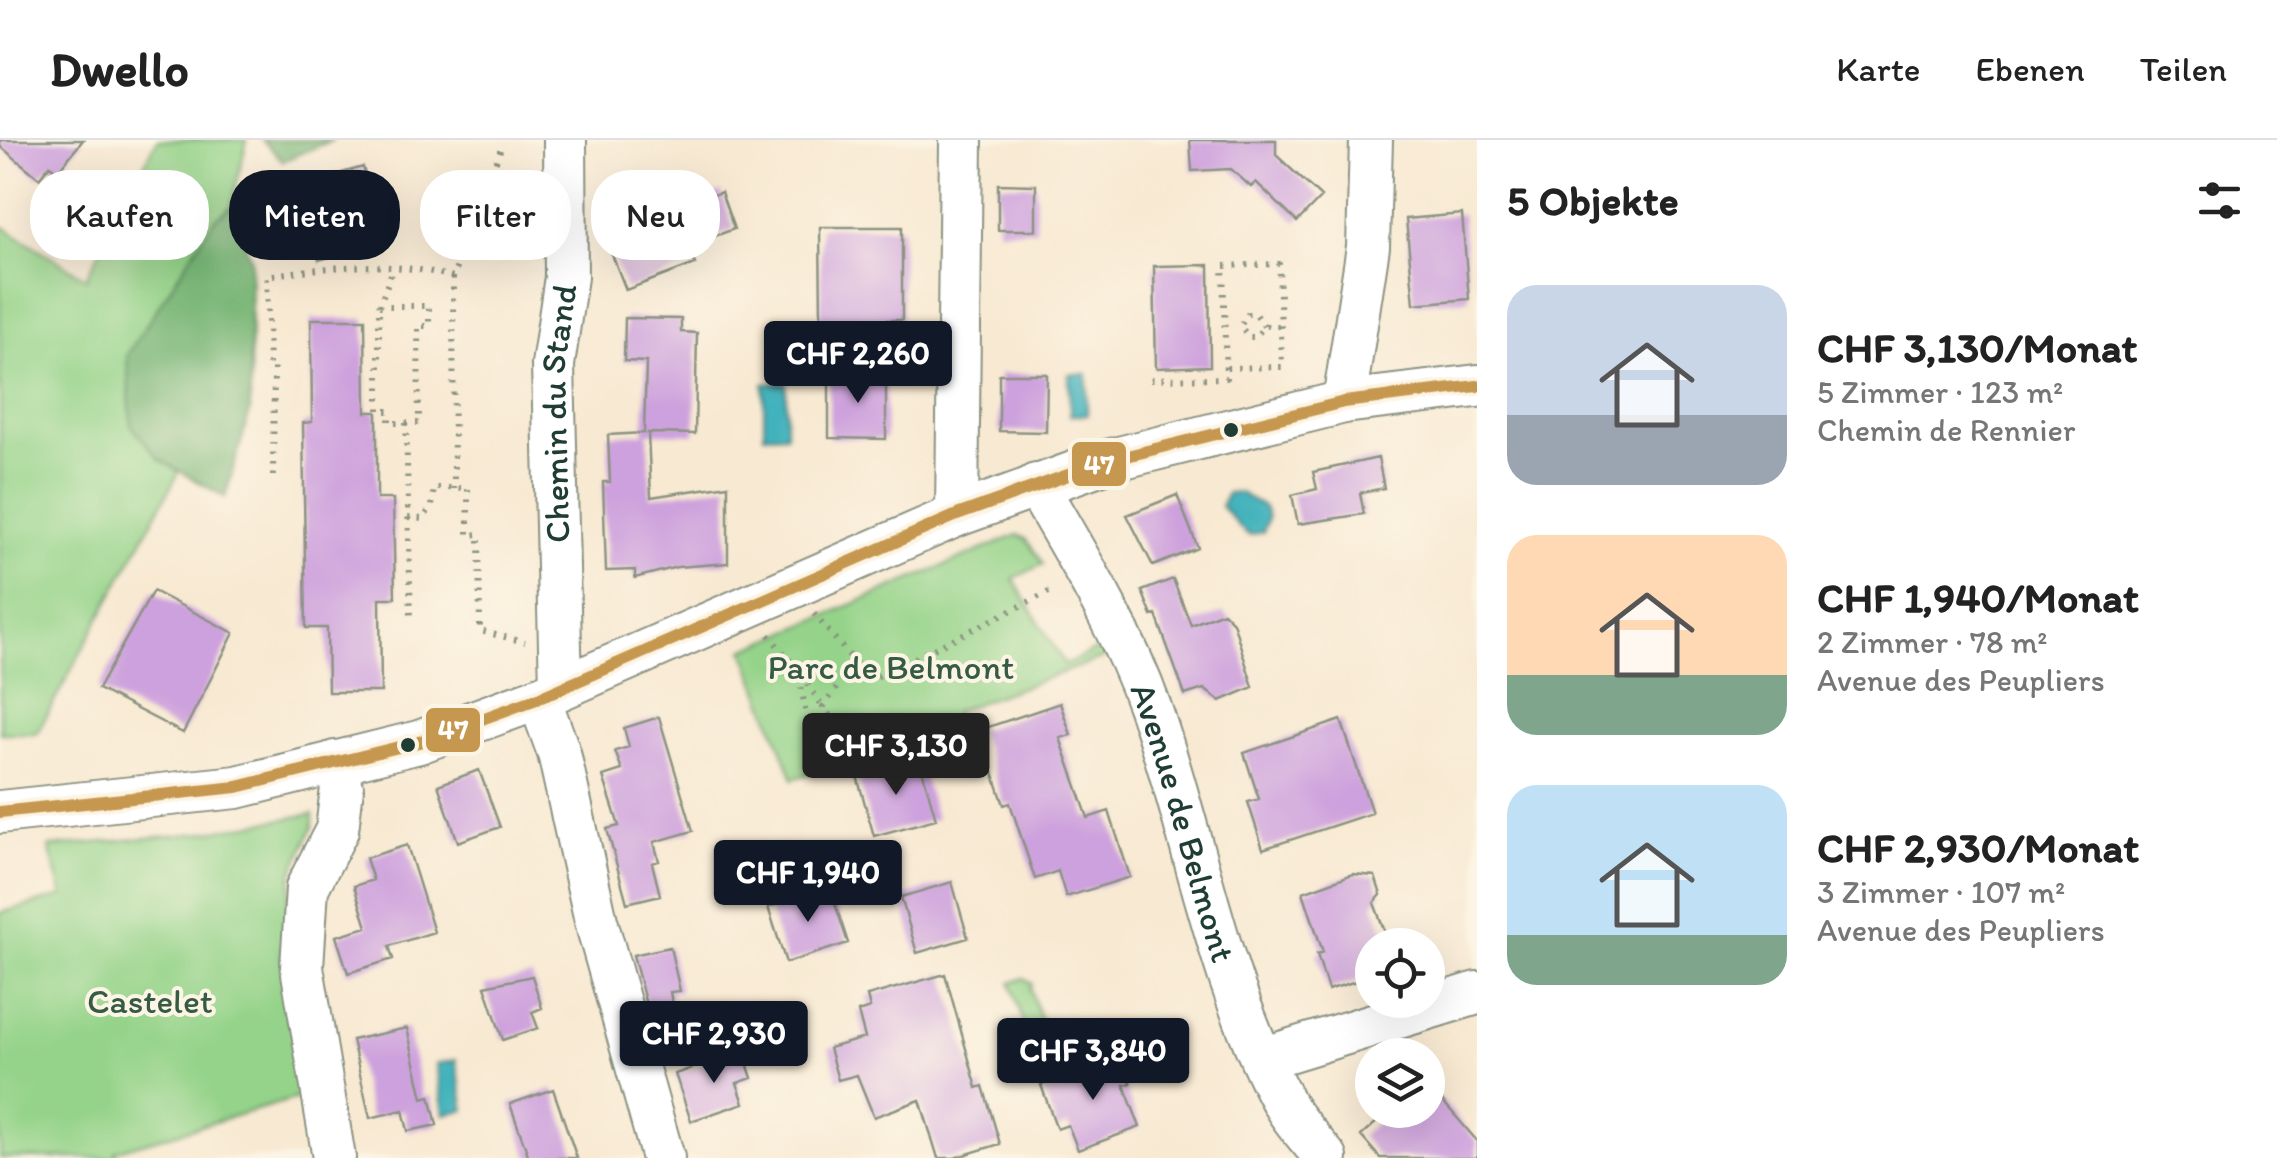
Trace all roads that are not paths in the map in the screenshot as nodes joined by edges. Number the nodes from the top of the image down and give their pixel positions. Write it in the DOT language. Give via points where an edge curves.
graph roads {
  1 [pos="564,140"];
  2 [pos="962,140"];
  3 [pos="1371,140"];
  4 [pos="1477,386"];
  5 [pos="1344,402"];
  6 [pos="1036,485"];
  7 [pos="956,515"];
  8 [pos="550,693"];
  9 [pos="336,762"];
  10 [pos="0,812"];
  11 [pos="1477,993"];
  12 [pos="1262,1060"];
  13 [pos="334,1158"];
  14 [pos="662,1158"];
  15 [pos="1326,1158"];
  1 -- 8 [label="street, Chemin du Stand" via="566,278 553,365"];
  2 -- 7 [label="street"];
  3 -- 5 [label="street" via="1368,246"];
  4 -- 5 [label="street"];
  5 -- 6 [label="street" via="1155,447"];
  6 -- 7 [label="street"];
  6 -- 12 [label="street, Avenue de Belmont" via="1132,660"];
  7 -- 8 [label="street"];
  8 -- 9 [label="street" via="420,742"];
  8 -- 14 [label="street, Chemin du Stand" via="596,921"];
  9 -- 10 [label="street" via="237,788"];
  9 -- 13 [label="street" via="342,788 337,830 307,888 302,967"];
  11 -- 12 [label="street"];
  12 -- 15 [label="street, Avenue de Belmont" via="1286,1108"];
}
